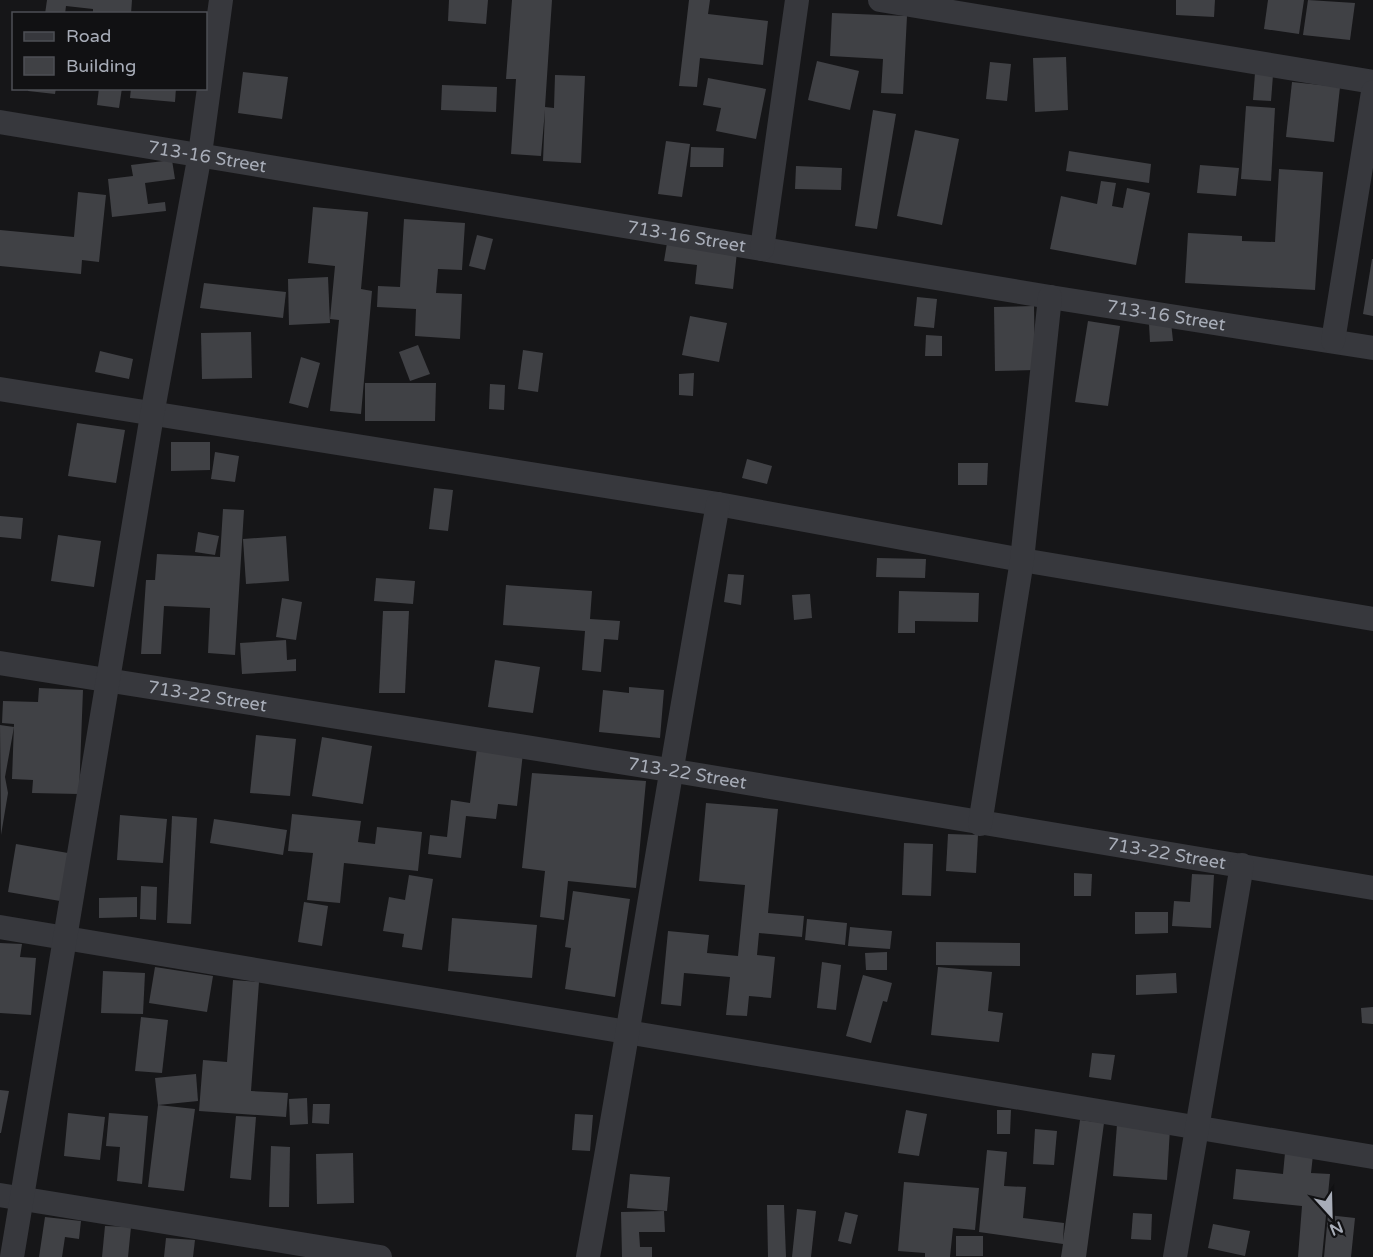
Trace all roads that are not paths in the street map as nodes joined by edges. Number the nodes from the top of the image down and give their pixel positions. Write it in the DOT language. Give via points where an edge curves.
graph roads {
  1 [pos="221,0"];
  2 [pos="796,0"];
  3 [pos="880,0"];
  4 [pos="1373,82"];
  5 [pos="1373,92"];
  6 [pos="0,122"];
  7 [pos="201,154"];
  8 [pos="762,249"];
  9 [pos="1050,297"];
  10 [pos="1333,340"];
  11 [pos="1373,348"];
  12 [pos="0,389"];
  13 [pos="152,415"];
  14 [pos="718,504"];
  15 [pos="1022,560"];
  16 [pos="1373,619"];
  17 [pos="0,663"];
  18 [pos="108,681"];
  19 [pos="669,770"];
  20 [pos="980,824"];
  21 [pos="1242,865"];
  22 [pos="1373,888"];
  23 [pos="0,927"];
  24 [pos="67,938"];
  25 [pos="629,1034"];
  26 [pos="1199,1128"];
  27 [pos="1373,1157"];
  28 [pos="0,1195"];
  29 [pos="24,1199"];
  30 [pos="12,1257"];
  31 [pos="380,1257"];
  32 [pos="588,1257"];
  33 [pos="1176,1257"];
  1 -- 7 [label="street"];
  2 -- 8 [label="street"];
  3 -- 4 [label="street"];
  5 -- 10 [label="street"];
  6 -- 7 [label="street, 713-16 Street"];
  7 -- 8 [label="street, 713-16 Street"];
  7 -- 13 [label="street"];
  8 -- 9 [label="street, 713-16 Street"];
  9 -- 10 [label="street, 713-16 Street"];
  9 -- 15 [label="street"];
  10 -- 11 [label="street, 713-16 Street"];
  12 -- 13 [label="street"];
  13 -- 14 [label="street"];
  13 -- 18 [label="street"];
  14 -- 15 [label="street"];
  14 -- 19 [label="street"];
  15 -- 16 [label="street"];
  15 -- 20 [label="street"];
  17 -- 18 [label="street, 713-22 Street"];
  18 -- 19 [label="street, 713-22 Street"];
  18 -- 24 [label="street"];
  19 -- 20 [label="street, 713-22 Street"];
  19 -- 25 [label="street"];
  20 -- 21 [label="street, 713-22 Street"];
  21 -- 22 [label="street, 713-22 Street"];
  21 -- 26 [label="street"];
  23 -- 24 [label="street"];
  24 -- 25 [label="street"];
  24 -- 29 [label="street"];
  25 -- 26 [label="street"];
  25 -- 32 [label="street"];
  26 -- 27 [label="street"];
  26 -- 33 [label="street"];
  28 -- 29 [label="street"];
  29 -- 30 [label="street"];
  29 -- 31 [label="street"];
}
